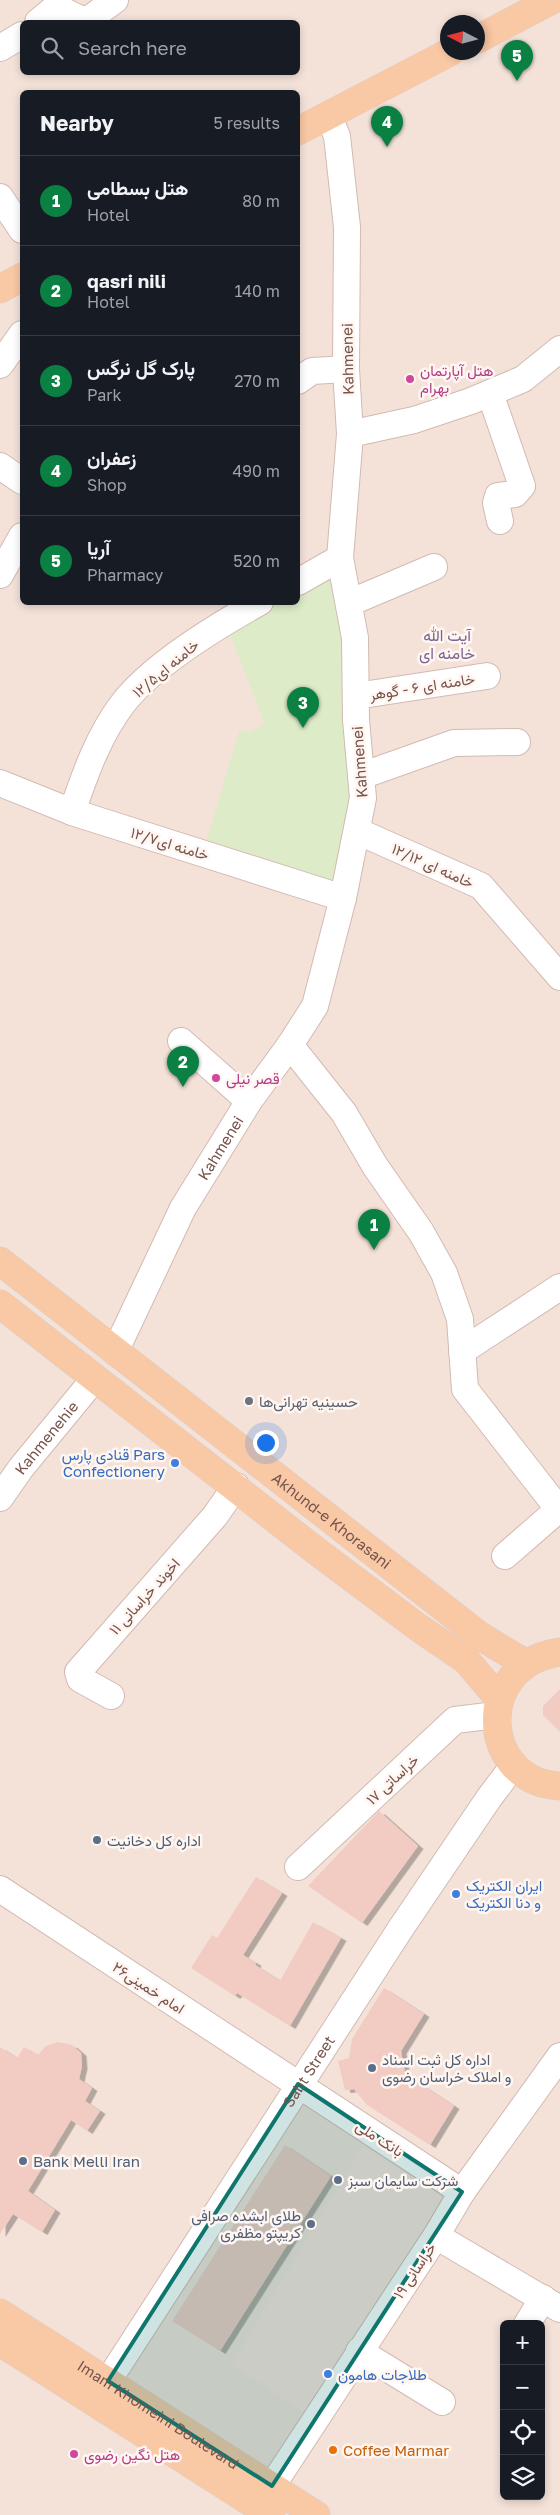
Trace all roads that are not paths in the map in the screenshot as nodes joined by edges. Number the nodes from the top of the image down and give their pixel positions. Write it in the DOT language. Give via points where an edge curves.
graph roads {
  1 [pos="115,0"];
  2 [pos="552,0"];
  3 [pos="40,20"];
  4 [pos="88,20"];
  5 [pos="88,20"];
  6 [pos="485,35"];
  7 [pos="20,36"];
  8 [pos="0,48"];
  9 [pos="440,57"];
  10 [pos="328,116"];
  11 [pos="300,130"];
  12 [pos="20,278"];
  13 [pos="0,289"];
  14 [pos="20,337"];
  15 [pos="560,349"];
  16 [pos="0,365"];
  17 [pos="346,368"];
  18 [pos="300,380"];
  19 [pos="490,393"];
  20 [pos="350,434"];
  21 [pos="0,466"];
  22 [pos="20,480"];
  23 [pos="500,521"];
  24 [pos="20,540"];
  25 [pos="340,558"];
  26 [pos="434,567"];
  27 [pos="0,576"];
  28 [pos="300,581"];
  29 [pos="348,603"];
  30 [pos="255,605"];
  31 [pos="487,676"];
  32 [pos="356,696"];
  33 [pos="517,742"];
  34 [pos="361,776"];
  35 [pos="0,783"];
  36 [pos="72,812"];
  37 [pos="356,831"];
  38 [pos="343,898"];
  39 [pos="560,977"];
  40 [pos="181,1041"];
  41 [pos="290,1045"];
  42 [pos="249,1101"];
  43 [pos="0,1261"];
  44 [pos="560,1286"];
  45 [pos="0,1304"];
  46 [pos="462,1351"];
  47 [pos="115,1352"];
  48 [pos="95,1378"];
  49 [pos="236,1486"];
  50 [pos="0,1498"];
  51 [pos="559,1510"];
  52 [pos="505,1556"];
  53 [pos="560,1652"];
  54 [pos="525,1663"];
  55 [pos="111,1696"];
  56 [pos="498,1707"];
  57 [pos="514,1765"];
  58 [pos="560,1786"];
  59 [pos="298,1867"];
  60 [pos="0,1889"];
  61 [pos="560,2056"];
  62 [pos="298,2084"];
  63 [pos="462,2192"];
  64 [pos="436,2236"];
  65 [pos="552,2303"];
  66 [pos="0,2314"];
  67 [pos="532,2320"];
  68 [pos="0,2342"];
  69 [pos="359,2351"];
  70 [pos="108,2381"];
  71 [pos="442,2402"];
  72 [pos="268,2507"];
  73 [pos="316,2515"];
  1 -- 5 [label="street"];
  2 -- 6 [label="main road"];
  3 -- 4 [label="street" via="56,6"];
  7 -- 8 [label="street"];
  9 -- 10 [label="main road"];
  10 -- 11 [label="main road"];
  10 -- 17 [label="street, Kahmenei" via="337,136 347,227"];
  12 -- 13 [label="main road"];
  14 -- 16 [label="street"];
  15 -- 19 [label="street" via="523,379"];
  17 -- 18 [label="street" via="312,371"];
  17 -- 20 [label="street, Kahmenei"];
  19 -- 20 [label="street" via="414,420"];
  19 -- 23 [label="street" via="522,486 515,494 498,496 496,503"];
  20 -- 25 [label="street, Kahmenei"];
  21 -- 22 [label="street"];
  24 -- 27 [label="street"];
  25 -- 28 [label="street"];
  25 -- 29 [label="street, Kahmenei"];
  26 -- 29 [label="street"];
  29 -- 32 [label="street, Kahmenei" via="355,638"];
  30 -- 36 [label="street, خامنه ای۱۲/۵" via="199,639 147,678 125,701 86,770"];
  31 -- 32 [label="street, خامنه ای ۶ - گوهر"];
  32 -- 34 [label="street, Kahmenei"];
  33 -- 34 [label="street" via="454,743"];
  34 -- 37 [label="street, Kahmenei" via="363,798"];
  35 -- 36 [label="street, خامنه ای۱۲/۷"];
  36 -- 38 [label="street, خامنه ای۱۲/۷"];
  37 -- 38 [label="street, Kahmenei"];
  37 -- 39 [label="street, خامنه ای ۱۲/۱۲" via="480,886"];
  38 -- 41 [label="street, Kahmenei" via="315,1006"];
  40 -- 42 [label="street"];
  41 -- 42 [label="street, Kahmenei"];
  41 -- 46 [label="street" via="344,1113 421,1232 444,1273 460,1319"];
  42 -- 47 [label="street, Kahmenei" via="183,1208"];
  43 -- 47 [label="main road, Akhund-e Khorasani"];
  44 -- 46 [label="street"];
  45 -- 48 [label="main road"];
  46 -- 51 [label="street" via="465,1389"];
  47 -- 54 [label="main road, Akhund-e Khorasani" via="480,1636"];
  48 -- 49 [label="main road"];
  48 -- 50 [label="street, Kahmenehie"];
  49 -- 55 [label="street, اخوند خراسانی ۱۱" via="215,1516 78,1672 80,1679"];
  49 -- 56 [label="main road" via="315,1550 466,1660"];
  51 -- 52 [label="street"];
  53 -- 54 [label="main road" via="544,1654"];
  54 -- 56 [label="main road" via="509,1679"];
  56 -- 57 [label="main road" via="497,1733"];
  56 -- 59 [label="street, خراساتی ۱۷" via="455,1720"];
  57 -- 58 [label="main road" via="530,1778"];
  57 -- 62 [label="street, Sabt Street"];
  60 -- 62 [label="street, امام خمینی۲۶"];
  61 -- 63 [label="street, خراسانی ۱۹"];
  62 -- 63 [label="street, بانک ملی"];
  62 -- 70 [label="street, Sabt Street"];
  63 -- 64 [label="street, خراسانی ۱۹"];
  64 -- 65 [label="street"];
  64 -- 69 [label="street, خراسانی ۱۹"];
  65 -- 67 [label="street"];
  66 -- 70 [label="main road, Imam Khomeini Boulevard"];
  68 -- 72 [label="main road, Imam Khomeini Boulevard"];
  69 -- 71 [label="street"];
  69 -- 72 [label="street, خراسانی ۱۹"];
  70 -- 72 [label="main road, Imam Khomeini Boulevard"];
  72 -- 73 [label="main road, Imam Khomeini Boulevard"];
}
